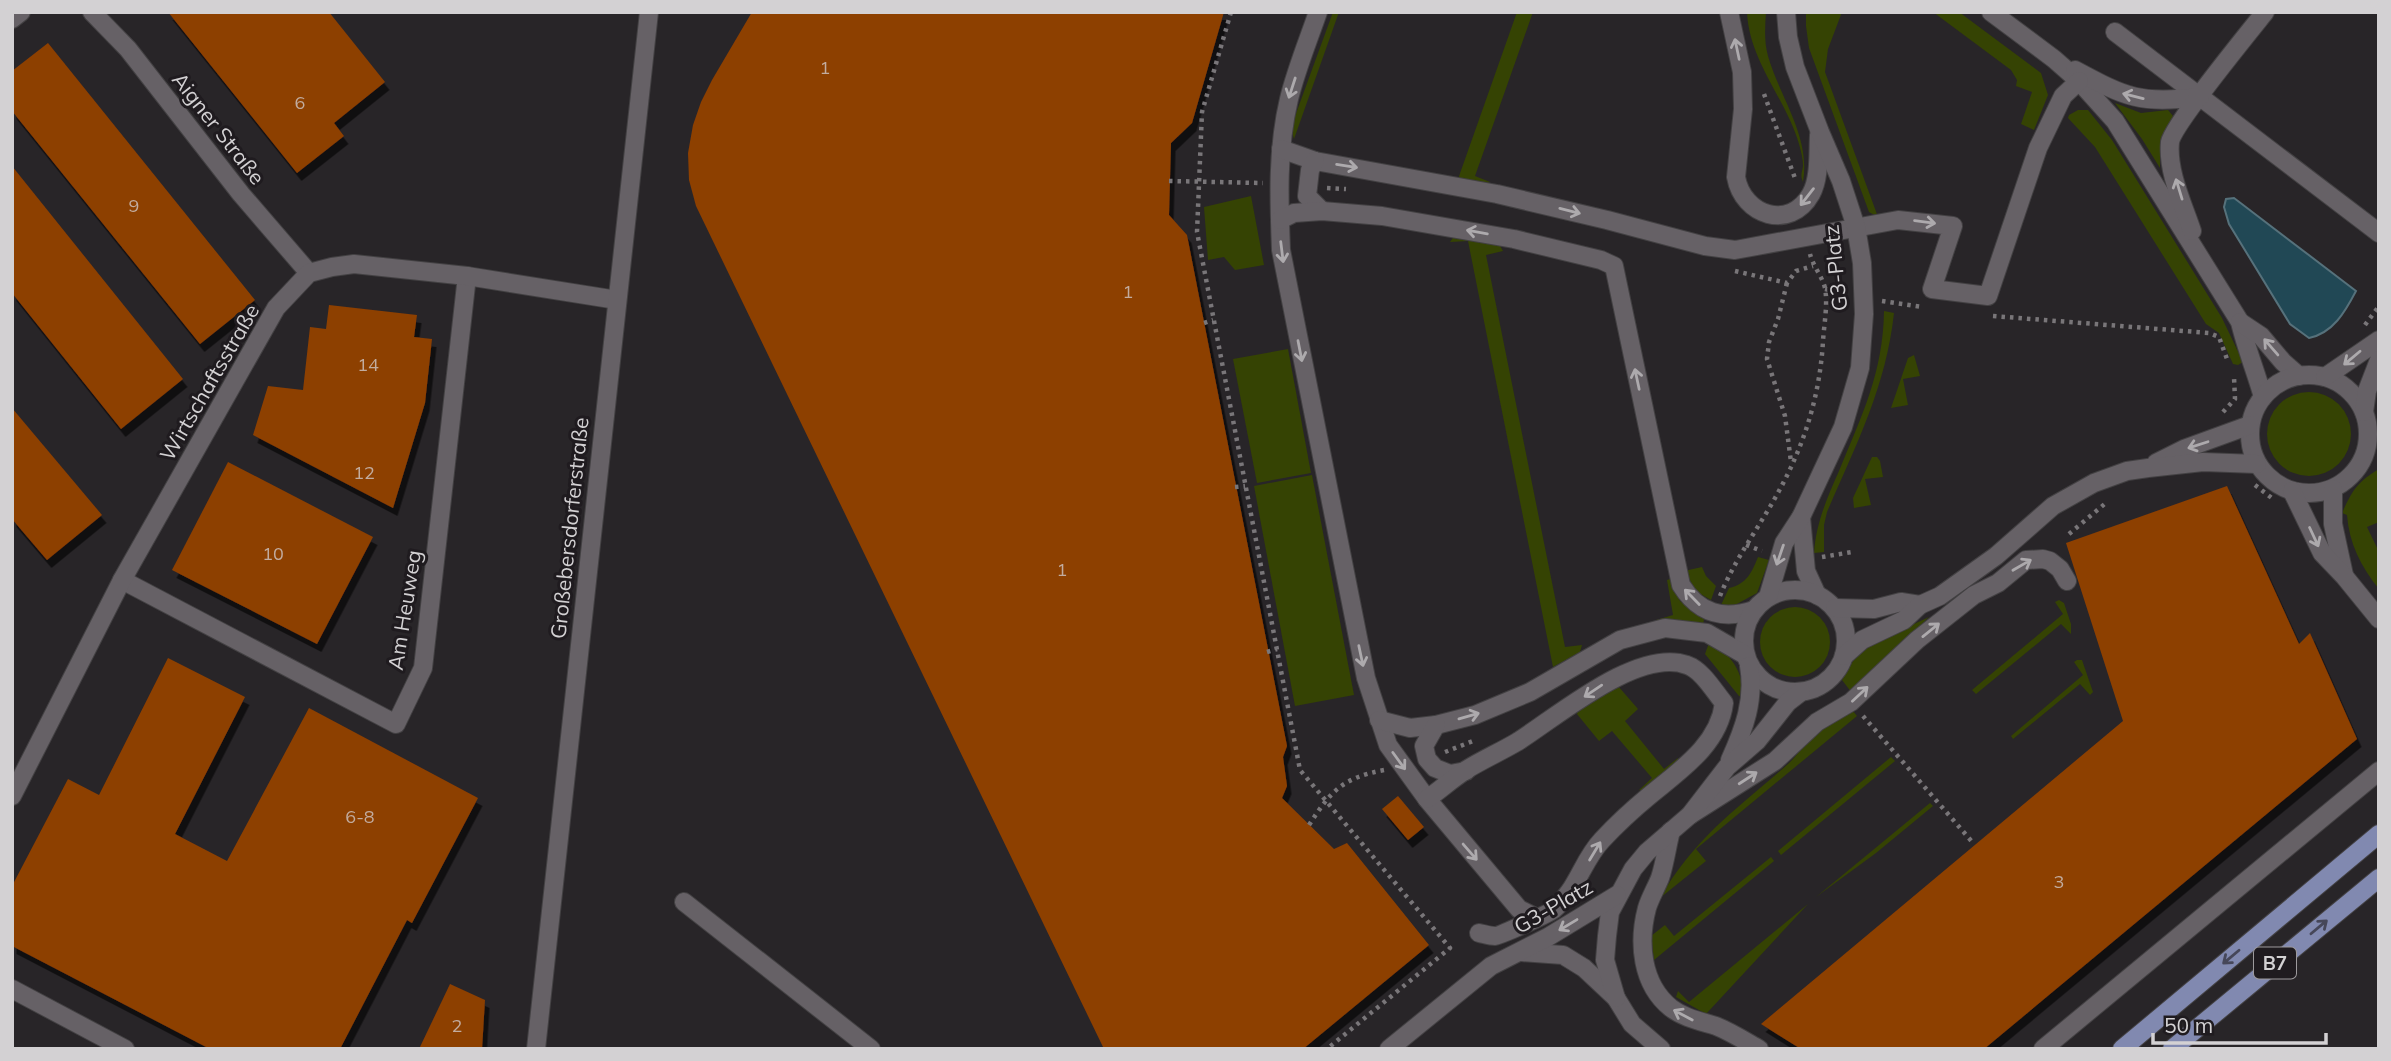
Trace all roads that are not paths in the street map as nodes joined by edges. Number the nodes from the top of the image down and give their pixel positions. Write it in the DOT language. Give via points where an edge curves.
graph roads {
  1 [pos="21,12"];
  2 [pos="92,12"];
  3 [pos="649,12"];
  4 [pos="1318,12"];
  5 [pos="1729,12"];
  6 [pos="1991,12"];
  7 [pos="1787,13"];
  8 [pos="2260,15"];
  9 [pos="12,19"];
  10 [pos="2115,32"];
  11 [pos="2054,59"];
  12 [pos="2079,81"];
  13 [pos="2200,97"];
  14 [pos="1820,132"];
  15 [pos="1281,149"];
  16 [pos="1315,161"];
  17 [pos="1322,211"];
  18 [pos="1280,220"];
  19 [pos="1856,227"];
  20 [pos="2379,233"];
  21 [pos="2199,254"];
  22 [pos="309,273"];
  23 [pos="467,276"];
  24 [pos="617,300"];
  25 [pos="2240,323"];
  26 [pos="2379,340"];
  27 [pos="2379,360"];
  28 [pos="2299,376"];
  29 [pos="2325,377"];
  30 [pos="2263,397"];
  31 [pos="2364,412"];
  32 [pos="2250,425"];
  33 [pos="2374,442"];
  34 [pos="2148,468"];
  35 [pos="2253,472"];
  36 [pos="2333,489"];
  37 [pos="2285,497"];
  38 [pos="1801,517"];
  39 [pos="1996,556"];
  40 [pos="2344,576"];
  41 [pos="122,580"];
  42 [pos="2067,581"];
  43 [pos="1817,595"];
  44 [pos="1974,595"];
  45 [pos="1768,597"];
  46 [pos="1920,605"];
  47 [pos="1835,608"];
  48 [pos="1754,610"];
  49 [pos="2379,619"];
  50 [pos="1844,656"];
  51 [pos="1747,661"];
  52 [pos="1801,692"];
  53 [pos="1379,720"];
  54 [pos="1436,725"];
  55 [pos="1727,767"];
  56 [pos="1466,771"];
  57 [pos="2379,771"];
  58 [pos="12,796"];
  59 [pos="1427,799"];
  60 [pos="1690,815"];
  61 [pos="1671,831"];
  62 [pos="2379,834"];
  63 [pos="2379,878"];
  64 [pos="1617,895"];
  65 [pos="684,902"];
  66 [pos="1535,918"];
  67 [pos="1479,933"];
  68 [pos="1517,952"];
  69 [pos="12,989"];
  70 [pos="1616,998"];
  71 [pos="2157,1020"];
  72 [pos="125,1049"];
  73 [pos="536,1049"];
  74 [pos="871,1049"];
  75 [pos="1390,1049"];
  76 [pos="1661,1049"];
  77 [pos="1759,1049"];
  78 [pos="2043,1049"];
  79 [pos="2116,1049"];
  80 [pos="2122,1049"];
  81 [pos="2172,1049"];
  1 -- 9 [label="street"];
  2 -- 22 [label="street, Aigner Straße" via="128,49"];
  3 -- 24 [label="street, Großebersdorferstraße"];
  4 -- 15 [label="street, one-way" via="1289,99"];
  14 -- 5 [label="street, one-way" via="1814,187 1804,203 1782,215 1750,206 1736,177 1742,72"];
  6 -- 11 [label="street"];
  7 -- 14 [label="street, G3-Platz" via="1796,67"];
  8 -- 13 [label="street"];
  10 -- 13 [label="street"];
  11 -- 12 [label="street"];
  13 -- 11 [label="street, one-way" via="2137,99"];
  19 -- 12 [label="street, one-way" via="1898,220 1953,226 1932,289 1988,296 2038,148 2063,96"];
  12 -- 21 [label="street" via="2115,121"];
  13 -- 20 [label="street"];
  21 -- 13 [label="street, one-way" via="2171,165 2170,140"];
  14 -- 19 [label="street, G3-Platz"];
  15 -- 16 [label="street"];
  15 -- 18 [label="street"];
  16 -- 17 [label="street" via="1307,195"];
  16 -- 19 [label="street, one-way" via="1497,194 1735,250"];
  17 -- 18 [label="street" via="1294,213"];
  48 -- 17 [label="street, one-way" via="1714,613 1689,598 1681,585 1614,266 1514,239 1382,216"];
  18 -- 53 [label="street, one-way" via="1281,250 1314,420 1366,678"];
  19 -- 38 [label="street, G3-Platz" via="1864,297 1860,368 1843,427"];
  21 -- 25 [label="street"];
  22 -- 23 [label="street" via="354,264"];
  22 -- 41 [label="street, Wirtschaftsstraße" via="276,309"];
  23 -- 24 [label="street"];
  23 -- 41 [label="street, Am Heuweg" via="423,668 396,724"];
  24 -- 73 [label="street, Großebersdorferstraße"];
  28 -- 25 [label="street, one-way" via="2261,335"];
  25 -- 30 [label="street"];
  26 -- 29 [label="street, one-way"];
  27 -- 31 [label="street"];
  28 -- 29 [label="street"];
  28 -- 30 [label="street" via="2277,384"];
  29 -- 31 [label="street" via="2344,387"];
  30 -- 32 [label="street"];
  31 -- 33 [label="street"];
  32 -- 34 [label="street, one-way" via="2184,449"];
  32 -- 35 [label="street"];
  33 -- 36 [label="street" via="2356,471"];
  34 -- 35 [label="street" via="2203,462"];
  34 -- 39 [label="street" via="2094,483 2053,506"];
  35 -- 37 [label="street" via="2270,480"];
  36 -- 37 [label="street"];
  36 -- 40 [label="street" via="2333,524"];
  37 -- 40 [label="street, one-way" via="2322,553"];
  38 -- 43 [label="street" via="1806,571"];
  38 -- 45 [label="street, G3-Platz, one-way" via="1784,543"];
  39 -- 44 [label="street"];
  39 -- 46 [label="street, G3-Platz"];
  40 -- 49 [label="street"];
  41 -- 58 [label="street, Wirtschaftsstraße"];
  44 -- 42 [label="street, one-way" via="2035,558 2050,561"];
  43 -- 45 [label="street" via="1791,590"];
  43 -- 47 [label="street"];
  60 -- 44 [label="street, one-way" via="1775,761"];
  45 -- 48 [label="street, G3-Platz"];
  46 -- 47 [label="street" via="1901,602 1874,609"];
  46 -- 50 [label="street, G3-Platz"];
  47 -- 50 [label="street" via="1845,629"];
  48 -- 51 [label="street, G3-Platz" via="1743,642"];
  50 -- 52 [label="street, G3-Platz" via="1828,681"];
  51 -- 52 [label="street" via="1763,681 1777,689"];
  54 -- 51 [label="street, one-way" via="1530,692 1620,640 1648,631 1665,628 1707,633"];
  51 -- 55 [label="street, G3-Platz" via="1750,706"];
  52 -- 55 [label="street, G3-Platz" via="1758,741"];
  53 -- 54 [label="street" via="1410,728"];
  53 -- 59 [label="street, one-way" via="1388,746"];
  54 -- 56 [label="street" via="1424,746 1427,759 1450,774"];
  55 -- 60 [label="street, G3-Platz"];
  56 -- 59 [label="street"];
  66 -- 56 [label="street, one-way" via="1551,913 1570,894 1599,843 1709,741 1724,703 1689,665 1655,663 1602,685"];
  57 -- 78 [label="street"];
  59 -- 66 [label="street, one-way" via="1519,909"];
  60 -- 61 [label="street, G3-Platz"];
  61 -- 64 [label="street, G3-Platz" via="1647,852"];
  77 -- 61 [label="street, one-way" via="1671,1008 1656,993 1649,977 1643,928"];
  62 -- 71 [label="main road, B7, one-way"];
  81 -- 63 [label="main road, B7, one-way"];
  64 -- 68 [label="street, G3-Platz, one-way"];
  64 -- 70 [label="street, G3-Platz" via="1610,912 1605,960"];
  65 -- 74 [label="street"];
  66 -- 67 [label="street" via="1497,936"];
  68 -- 70 [label="street, G3-Platz" via="1563,955"];
  68 -- 75 [label="street" via="1491,966"];
  69 -- 72 [label="street"];
  70 -- 76 [label="street" via="1632,1024"];
  71 -- 79 [label="street"];
  71 -- 80 [label="main road, B7"];
}
